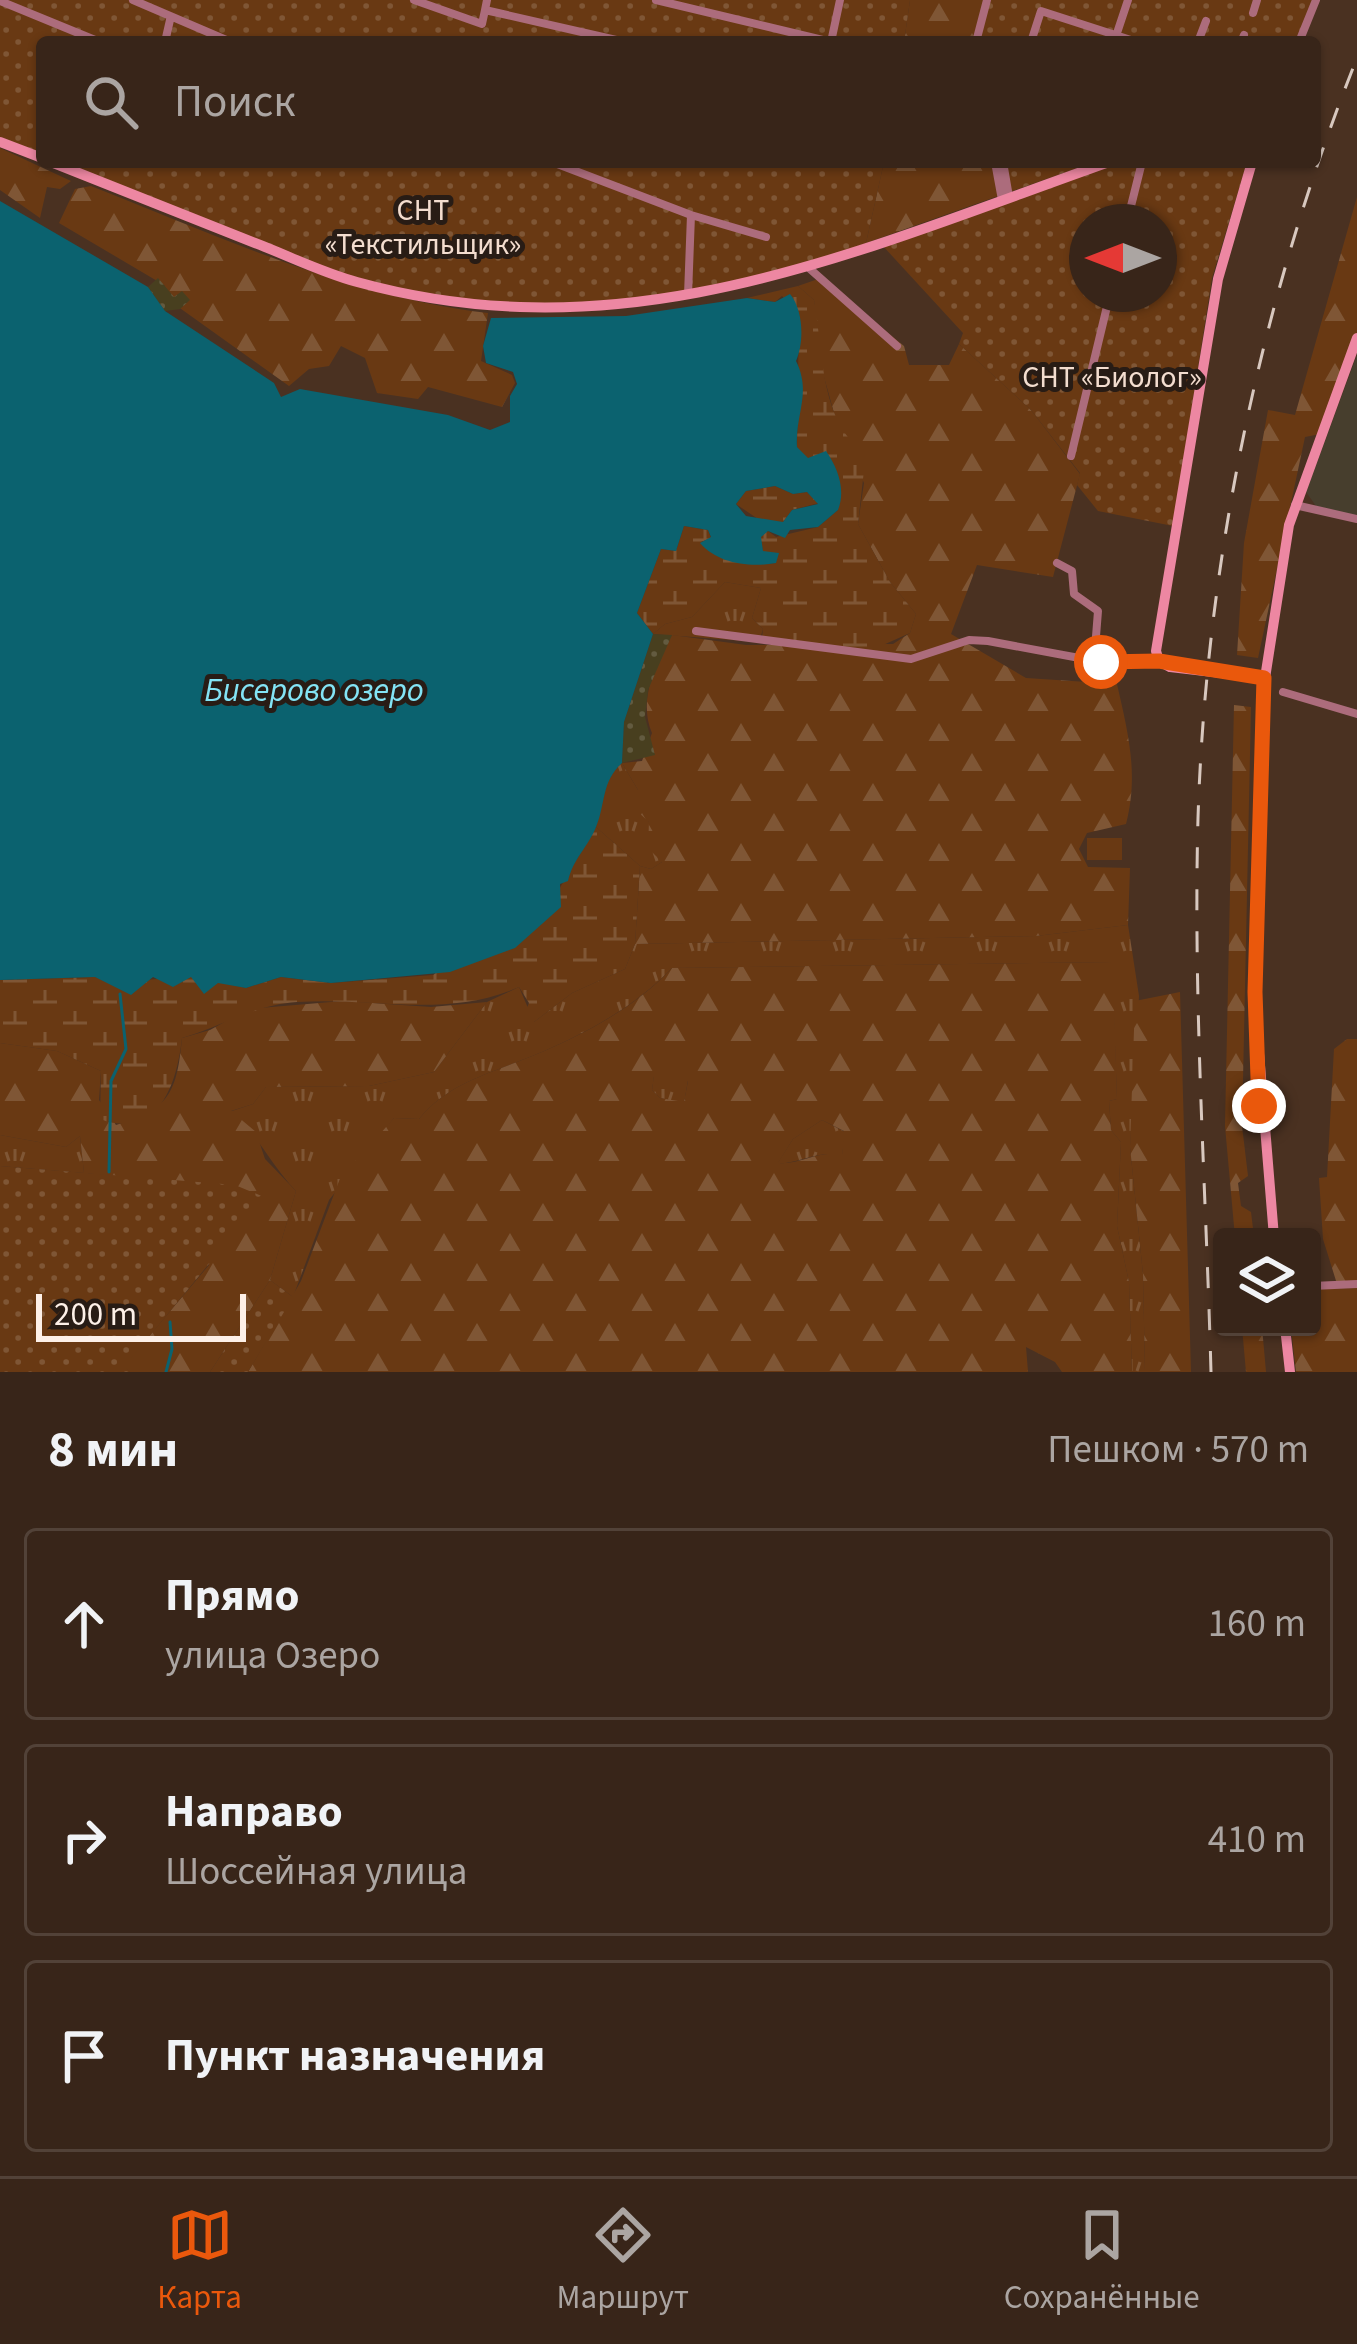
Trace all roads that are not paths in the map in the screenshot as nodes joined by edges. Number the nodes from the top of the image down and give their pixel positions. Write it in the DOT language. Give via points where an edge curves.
graph roads {
  1 [pos="133,0"];
  2 [pos="414,0"];
  3 [pos="656,0"];
  4 [pos="840,0"];
  5 [pos="986,0"];
  6 [pos="1128,0"];
  7 [pos="1258,0"];
  8 [pos="1316,0"];
  9 [pos="0,1"];
  10 [pos="486,5"];
  11 [pos="1253,13"];
  12 [pos="170,20"];
  13 [pos="1206,20"];
  14 [pos="85,36"];
  15 [pos="166,36"];
  16 [pos="214,36"];
  17 [pos="602,36"];
  18 [pos="805,36"];
  19 [pos="831,36"];
  20 [pos="977,36"];
  21 [pos="1033,36"];
  22 [pos="1107,36"];
  23 [pos="1116,36"];
  24 [pos="1200,36"];
  25 [pos="1301,36"];
  26 [pos="0,142"];
  27 [pos="36,156"];
  28 [pos="66,168"];
  29 [pos="568,168"];
  30 [pos="1000,168"];
  31 [pos="1140,168"];
  32 [pos="1250,168"];
  33 [pos="1073,169"];
  34 [pos="1005,199"];
  35 [pos="1132,204"];
  36 [pos="691,215"];
  37 [pos="766,237"];
  38 [pos="810,269"];
  39 [pos="688,296"];
  40 [pos="1106,312"];
  41 [pos="1356,342"];
  42 [pos="897,346"];
  43 [pos="1071,455"];
  44 [pos="1295,505"];
  45 [pos="1357,519"];
  46 [pos="1057,563"];
  47 [pos="696,631"];
  48 [pos="1159,661"];
  49 [pos="1101,662"];
  50 [pos="1264,678"];
  51 [pos="1283,692"];
  52 [pos="1357,714"];
  53 [pos="1273,1228"];
  54 [pos="1357,1284"];
  55 [pos="1321,1286"];
  56 [pos="1286,1336"];
  57 [pos="1290,1372"];
  1 -- 12 [label="street"];
  2 -- 10 [label="street" via="482,24"];
  3 -- 18 [label="street"];
  4 -- 19 [label="street"];
  5 -- 20 [label="street"];
  6 -- 23 [label="street"];
  7 -- 11 [label="street"];
  8 -- 25 [label="street"];
  9 -- 14 [label="street"];
  10 -- 17 [label="street"];
  12 -- 15 [label="street"];
  12 -- 16 [label="street"];
  13 -- 24 [label="street"];
  21 -- 22 [label="street" via="1041,11"];
  26 -- 27 [label="main road"];
  28 -- 39 [label="main road" via="353,281 431,300 587,308"];
  29 -- 36 [label="street"];
  30 -- 34 [label="street"];
  31 -- 35 [label="street"];
  32 -- 48 [label="main road" via="1217,279"];
  33 -- 34 [label="main road"];
  34 -- 38 [label="main road"];
  36 -- 37 [label="street"];
  36 -- 39 [label="street"];
  38 -- 39 [label="main road"];
  38 -- 42 [label="street"];
  40 -- 43 [label="street"];
  41 -- 44 [label="main road"];
  44 -- 45 [label="street"];
  44 -- 50 [label="main road"];
  46 -- 49 [label="street" via="1072,571 1074,594 1098,610"];
  47 -- 49 [label="street" via="910,658 988,641"];
  48 -- 49 [label="street"];
  48 -- 50 [label="main road"];
  50 -- 53 [label="main road" via="1255,1029"];
  51 -- 52 [label="street"];
  54 -- 55 [label="street"];
  56 -- 57 [label="main road"];
}
